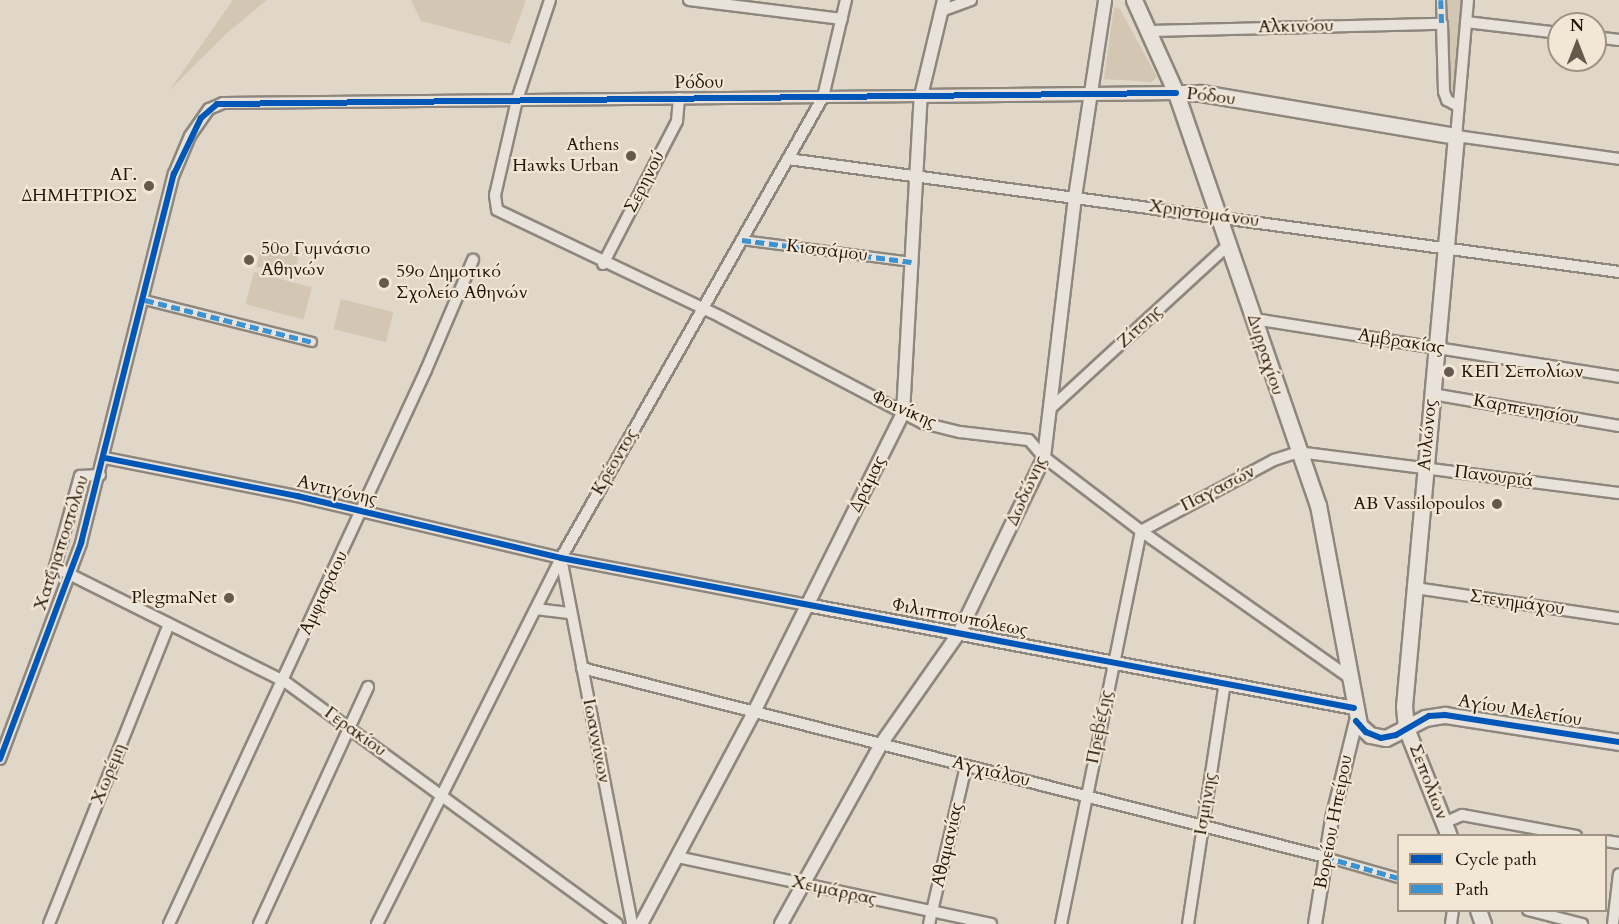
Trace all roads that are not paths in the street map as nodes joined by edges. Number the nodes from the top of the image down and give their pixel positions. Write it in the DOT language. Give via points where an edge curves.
graph roads {
  1 [pos="550,0"];
  2 [pos="689,0"];
  3 [pos="846,0"];
  4 [pos="971,0"];
  5 [pos="1105,0"];
  6 [pos="1134,0"];
  7 [pos="1441,0"];
  8 [pos="1468,0"];
  9 [pos="942,6"];
  10 [pos="842,19"];
  11 [pos="1467,22"];
  12 [pos="1442,24"];
  13 [pos="1150,31"];
  14 [pos="1547,32"];
  15 [pos="1176,93"];
  16 [pos="1089,94"];
  17 [pos="921,96"];
  18 [pos="823,97"];
  19 [pos="679,98"];
  20 [pos="517,100"];
  21 [pos="223,103"];
  22 [pos="1458,106"];
  23 [pos="1456,136"];
  24 [pos="789,159"];
  25 [pos="1619,159"];
  26 [pos="916,177"];
  27 [pos="1075,197"];
  28 [pos="1219,215"];
  29 [pos="742,240"];
  30 [pos="1228,246"];
  31 [pos="1447,247"];
  32 [pos="473,260"];
  33 [pos="912,262"];
  34 [pos="603,264"];
  35 [pos="1619,272"];
  36 [pos="145,300"];
  37 [pos="702,309"];
  38 [pos="1254,319"];
  39 [pos="312,342"];
  40 [pos="1436,348"];
  41 [pos="1619,377"];
  42 [pos="1432,394"];
  43 [pos="1051,408"];
  44 [pos="903,413"];
  45 [pos="1619,426"];
  46 [pos="1298,452"];
  47 [pos="1044,457"];
  48 [pos="105,458"];
  49 [pos="1425,468"];
  50 [pos="100,475"];
  51 [pos="1619,493"];
  52 [pos="360,513"];
  53 [pos="1141,531"];
  54 [pos="561,558"];
  55 [pos="72,575"];
  56 [pos="1415,588"];
  57 [pos="807,604"];
  58 [pos="536,609"];
  59 [pos="572,613"];
  60 [pos="1619,618"];
  61 [pos="170,624"];
  62 [pos="959,633"];
  63 [pos="1112,662"];
  64 [pos="582,668"];
  65 [pos="1350,678"];
  66 [pos="284,681"];
  67 [pos="1225,683"];
  68 [pos="368,687"];
  69 [pos="754,712"];
  70 [pos="1355,714"];
  71 [pos="350,727"];
  72 [pos="1407,728"];
  73 [pos="1619,742"];
  74 [pos="881,744"];
  75 [pos="0,759"];
  76 [pos="966,766"];
  77 [pos="441,796"];
  78 [pos="1086,796"];
  79 [pos="1203,826"];
  80 [pos="1446,830"];
  81 [pos="1565,834"];
  82 [pos="676,857"];
  83 [pos="1325,857"];
  84 [pos="1619,874"];
  85 [pos="1397,878"];
  86 [pos="803,884"];
  87 [pos="932,911"];
  88 [pos="1536,912"];
  89 [pos="49,924"];
  90 [pos="168,924"];
  91 [pos="259,924"];
  92 [pos="377,924"];
  93 [pos="616,924"];
  94 [pos="632,924"];
  95 [pos="641,924"];
  96 [pos="781,924"];
  97 [pos="929,924"];
  98 [pos="991,924"];
  99 [pos="1061,924"];
  100 [pos="1188,924"];
  101 [pos="1315,924"];
  102 [pos="1582,924"];
  103 [pos="1613,924"];
  1 -- 20 [label="street"];
  2 -- 10 [label="street"];
  3 -- 10 [label="street, Κρέοντος"];
  4 -- 9 [label="street"];
  5 -- 16 [label="street, Δωδώνης"];
  6 -- 13 [label="main road, Δυρραχίου"];
  7 -- 12 [label="street"];
  8 -- 11 [label="street, Αυλώνος"];
  9 -- 17 [label="street, Δράμας"];
  10 -- 18 [label="street, Κρέοντος"];
  11 -- 14 [label="street"];
  11 -- 22 [label="street, Αυλώνος"];
  12 -- 13 [label="street, Αλκινόου"];
  12 -- 22 [label="street" via="1444,92 1447,100"];
  13 -- 15 [label="main road, Δυρραχίου"];
  15 -- 16 [label="street, Ρόδου"];
  15 -- 23 [label="main road, Ρόδου" via="1201,93"];
  15 -- 28 [label="main road, Δυρραχίου"];
  16 -- 17 [label="street, Ρόδου"];
  16 -- 27 [label="street, Δωδώνης"];
  17 -- 18 [label="street, Ρόδου"];
  17 -- 26 [label="street, Δράμας"];
  18 -- 19 [label="street, Ρόδου"];
  18 -- 24 [label="street, Κρέοντος"];
  19 -- 20 [label="street, Ρόδου"];
  19 -- 34 [label="street, Σερηνού" via="677,121"];
  20 -- 21 [label="street, Ρόδου"];
  20 -- 34 [label="street, Φοινίκης" via="494,207"];
  21 -- 36 [label="street, Χατζηαποστόλου" via="201,118 174,174"];
  22 -- 23 [label="street, Αυλώνος"];
  23 -- 25 [label="street, Ρόδου"];
  23 -- 31 [label="main road, Αυλώνος"];
  24 -- 26 [label="street, Χρηστομάνου"];
  24 -- 29 [label="street, Κρέοντος"];
  26 -- 27 [label="street, Χρηστομάνου"];
  26 -- 33 [label="street, Δράμας"];
  27 -- 28 [label="street, Χρηστομάνου"];
  27 -- 43 [label="street, Δωδώνης"];
  28 -- 30 [label="main road, Δυρραχίου"];
  28 -- 31 [label="street, Χρηστομάνου"];
  29 -- 33 [label="street, Κισσάμου"];
  29 -- 37 [label="street, Κρέοντος"];
  30 -- 38 [label="main road, Δυρραχίου"];
  30 -- 43 [label="street, Ζίτσης"];
  31 -- 35 [label="street, Χρηστομάνου"];
  31 -- 40 [label="main road, Αυλώνος"];
  32 -- 52 [label="street, Αμφιαράου"];
  33 -- 44 [label="street, Δράμας"];
  34 -- 37 [label="street, Φοινίκης"];
  36 -- 39 [label="street"];
  36 -- 48 [label="street, Χατζηαποστόλου"];
  37 -- 44 [label="street, Φοινίκης"];
  37 -- 54 [label="street, Κρέοντος"];
  38 -- 40 [label="street, Αμβρακίας"];
  38 -- 46 [label="main road, Δυρραχίου"];
  40 -- 41 [label="street, Αμβρακίας"];
  40 -- 42 [label="main road, Αυλώνος"];
  42 -- 45 [label="street, Καρπενησίου"];
  42 -- 49 [label="main road, Αυλώνος"];
  43 -- 47 [label="street, Δωδώνης"];
  44 -- 47 [label="street, Φοινίκης" via="960,432 1029,440"];
  44 -- 57 [label="street, Δράμας"];
  46 -- 49 [label="street, Πανουριά"];
  46 -- 53 [label="street, Παγασών" via="1243,476"];
  46 -- 65 [label="main road, Δυρραχίου" via="1318,505"];
  47 -- 53 [label="street, Φοινίκης"];
  47 -- 62 [label="street, Δωδώνης"];
  48 -- 50 [label="street, Χατζηαποστόλου"];
  48 -- 52 [label="street, Αντιγόνης"];
  49 -- 51 [label="street, Πανουριά"];
  49 -- 56 [label="main road, Αυλώνος"];
  50 -- 55 [label="street, Χατζηαποστόλου"];
  50 -- 55 [label="street" via="84,474 77,482 55,564"];
  52 -- 54 [label="street, Αντιγόνης"];
  52 -- 66 [label="street, Αμφιαράου"];
  53 -- 63 [label="street, Πρεβέζης"];
  53 -- 65 [label="street, Φοινίκης"];
  54 -- 57 [label="street, Φιλιππουπόλεως"];
  54 -- 58 [label="street, Κρέοντος"];
  54 -- 59 [label="street, Ιωαννίνων"];
  55 -- 61 [label="street, Γερακίου"];
  55 -- 75 [label="street, Χατζηαποστόλου"];
  56 -- 60 [label="street, Στενημάχου"];
  56 -- 72 [label="main road, Αυλώνος" via="1405,685"];
  57 -- 62 [label="street, Φιλιππουπόλεως"];
  57 -- 69 [label="street, Δράμας"];
  58 -- 59 [label="street"];
  58 -- 77 [label="street, Κρέοντος"];
  59 -- 64 [label="street, Ιωαννίνων"];
  61 -- 66 [label="street, Γερακίου"];
  61 -- 89 [label="street, Χωρέμη"];
  62 -- 63 [label="street, Φιλιππουπόλεως"];
  62 -- 74 [label="street, Δωδώνης"];
  63 -- 67 [label="street, Φιλιππουπόλεως"];
  63 -- 78 [label="street, Πρεβέζης"];
  64 -- 69 [label="street, Αγχιάλου"];
  64 -- 94 [label="street, Ιωαννίνων"];
  65 -- 70 [label="main road, Δυρραχίου"];
  66 -- 71 [label="street, Γερακίου"];
  66 -- 90 [label="street, Αμφιαράου"];
  67 -- 70 [label="street, Φιλιππουπόλεως"];
  67 -- 79 [label="street, Ισμήνης"];
  68 -- 71 [label="street"];
  69 -- 74 [label="street, Αγχιάλου"];
  69 -- 82 [label="street, Δράμας"];
  70 -- 72 [label="main road, Αγίου Μελετίου" via="1366,732 1381,738"];
  70 -- 83 [label="street, Βορείου Ηπείρου"];
  71 -- 77 [label="street, Γερακίου"];
  71 -- 91 [label="street"];
  72 -- 73 [label="main road, Αγίου Μελετίου" via="1429,716 1445,715"];
  72 -- 80 [label="main road, Σεπολίων"];
  74 -- 76 [label="street, Αγχιάλου"];
  74 -- 86 [label="street, Δωδώνης"];
  76 -- 78 [label="street, Αγχιάλου"];
  76 -- 87 [label="street, Αθαμανίας"];
  77 -- 92 [label="street, Κρέοντος"];
  77 -- 93 [label="street, Γερακίου"];
  78 -- 79 [label="street, Αγχιάλου"];
  78 -- 99 [label="street, Πρεβέζης"];
  79 -- 83 [label="street, Αγχιάλου"];
  79 -- 100 [label="street, Ισμήνης"];
  80 -- 81 [label="street" via="1462,815"];
  82 -- 86 [label="street, Χειμάρρας"];
  82 -- 95 [label="street, Δράμας"];
  83 -- 85 [label="street, Αγχιάλου"];
  83 -- 101 [label="street, Βορείου Ηπείρου"];
  84 -- 103 [label="street"];
  86 -- 87 [label="street, Χειμάρρας"];
  86 -- 96 [label="street, Δωδώνης"];
  87 -- 97 [label="street, Αθαμανίας"];
  87 -- 98 [label="street, Χειμάρρας"];
  88 -- 102 [label="street"];
}
